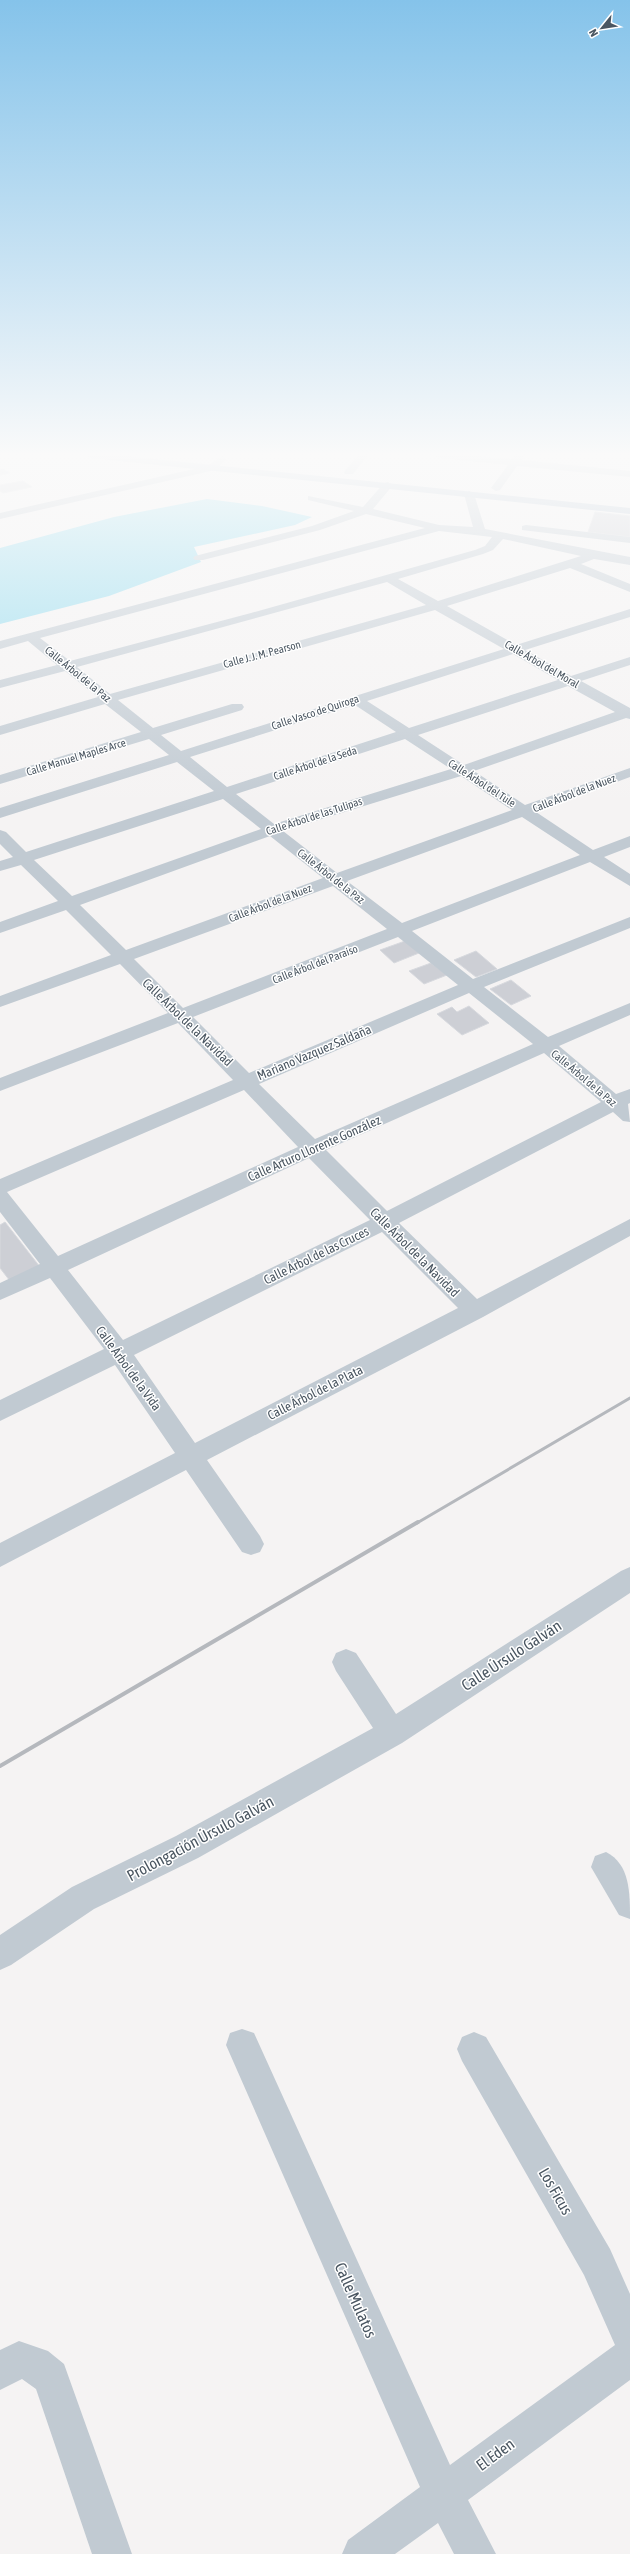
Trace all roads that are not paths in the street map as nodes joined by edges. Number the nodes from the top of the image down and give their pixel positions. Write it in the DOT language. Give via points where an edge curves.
graph roads {
  1 [pos="266,574"];
  2 [pos="403,574"];
  3 [pos="539,574"];
  4 [pos="589,574"];
  5 [pos="390,578"];
  6 [pos="630,588"];
  7 [pos="439,605"];
  8 [pos="630,613"];
  9 [pos="31,637"];
  10 [pos="0,645"];
  11 [pos="515,648"];
  12 [pos="630,661"];
  13 [pos="68,666"];
  14 [pos="571,680"];
  15 [pos="0,684"];
  16 [pos="108,698"];
  17 [pos="355,699"];
  18 [pos="237,706"];
  19 [pos="629,713"];
  20 [pos="0,731"];
  21 [pos="152,733"];
  22 [pos="405,733"];
  23 [pos="180,756"];
  24 [pos="461,771"];
  25 [pos="630,772"];
  26 [pos="0,780"];
  27 [pos="225,793"];
  28 [pos="526,811"];
  29 [pos="0,813"];
  30 [pos="272,829"];
  31 [pos="0,835"];
  32 [pos="630,842"];
  33 [pos="593,856"];
  34 [pos="24,859"];
  35 [pos="0,866"];
  36 [pos="334,878"];
  37 [pos="630,881"];
  38 [pos="69,902"];
  39 [pos="630,922"];
  40 [pos="0,928"];
  41 [pos="402,930"];
  42 [pos="122,958"];
  43 [pos="471,986"];
  44 [pos="0,1002"];
  45 [pos="630,1008"];
  46 [pos="181,1015"];
  47 [pos="546,1045"];
  48 [pos="247,1080"];
  49 [pos="0,1085"];
  50 [pos="622,1099"];
  51 [pos="630,1116"];
  52 [pos="313,1148"];
  53 [pos="0,1186"];
  54 [pos="0,1197"];
  55 [pos="384,1222"];
  56 [pos="630,1228"];
  57 [pos="54,1267"];
  58 [pos="0,1292"];
  59 [pos="475,1311"];
  60 [pos="119,1352"];
  61 [pos="0,1411"];
  62 [pos="191,1454"];
  63 [pos="251,1544"];
  64 [pos="0,1556"];
  65 [pos="630,1579"];
  66 [pos="346,1662"];
  67 [pos="392,1733"];
  68 [pos="606,1867"];
  69 [pos="630,1904"];
  70 [pos="5,1950"];
  71 [pos="242,2045"];
  72 [pos="474,2049"];
  73 [pos="630,2337"];
  74 [pos="630,2357"];
  75 [pos="9,2365"];
  76 [pos="443,2493"];
  77 [pos="112,2554"];
  78 [pos="362,2554"];
  79 [pos="476,2554"];
  1 -- 9 [label="street"];
  2 -- 5 [label="street"];
  3 -- 7 [label="street, Calle J. J. M. Pearson"];
  4 -- 6 [label="street"];
  5 -- 7 [label="street, Calle Árbol del Moral"];
  5 -- 13 [label="street"];
  7 -- 11 [label="street, Calle Árbol del Moral"];
  7 -- 16 [label="street, Calle J. J. M. Pearson"];
  8 -- 11 [label="street, Calle Vasco de Quiroga"];
  9 -- 10 [label="street"];
  9 -- 13 [label="street, Calle Árbol de la Paz"];
  11 -- 14 [label="street, Calle Árbol del Moral"];
  11 -- 17 [label="street, Calle Vasco de Quiroga"];
  12 -- 14 [label="street, Calle Árbol de la Seda"];
  13 -- 15 [label="street"];
  13 -- 16 [label="street, Calle Árbol de la Paz"];
  14 -- 19 [label="street, Calle Árbol del Moral"];
  14 -- 22 [label="street, Calle Árbol de la Seda"];
  16 -- 20 [label="street, Calle J. J. M. Pearson"];
  16 -- 21 [label="street, Calle Árbol de la Paz"];
  17 -- 22 [label="street, Calle Árbol del Tule"];
  17 -- 23 [label="street, Calle Vasco de Quiroga"];
  18 -- 21 [label="street, Calle Manuel Maples Arce"];
  19 -- 24 [label="street, Calle Árbol de las Tulipas"];
  21 -- 23 [label="street, Calle Árbol de la Paz"];
  21 -- 26 [label="street, Calle Manuel Maples Arce"];
  22 -- 24 [label="street, Calle Árbol del Tule"];
  22 -- 27 [label="street, Calle Árbol de la Seda"];
  23 -- 27 [label="street, Calle Árbol de la Paz"];
  23 -- 29 [label="street, Calle Vasco de Quiroga"];
  24 -- 28 [label="street, Calle Árbol del Tule"];
  24 -- 30 [label="street, Calle Árbol de las Tulipas"];
  25 -- 28 [label="street, Calle Árbol de la Nuez"];
  27 -- 30 [label="street, Calle Árbol de la Paz"];
  27 -- 34 [label="street, Calle Árbol de la Seda"];
  28 -- 33 [label="street, Calle Árbol del Tule"];
  28 -- 36 [label="street, Calle Árbol de la Nuez"];
  30 -- 36 [label="street, Calle Árbol de la Paz"];
  30 -- 38 [label="street, Calle Árbol de las Tulipas"];
  31 -- 34 [label="street, Calle Árbol de la Navidad"];
  32 -- 33 [label="street, Calle Árbol del Paraíso"];
  33 -- 37 [label="street, Calle Árbol del Tule"];
  33 -- 41 [label="street, Calle Árbol del Paraíso"];
  34 -- 35 [label="street, Calle Árbol de la Seda"];
  34 -- 38 [label="street, Calle Árbol de la Navidad"];
  36 -- 41 [label="street, Calle Árbol de la Paz"];
  36 -- 42 [label="street, Calle Árbol de la Nuez"];
  38 -- 40 [label="street, Calle Árbol de las Tulipas"];
  38 -- 42 [label="street, Calle Árbol de la Navidad"];
  39 -- 43 [label="street, Mariano Vazquez Saldaña"];
  41 -- 43 [label="street, Calle Árbol de la Paz"];
  41 -- 46 [label="street, Calle Árbol del Paraíso"];
  42 -- 44 [label="street, Calle Árbol de la Nuez"];
  42 -- 46 [label="street, Calle Árbol de la Navidad"];
  43 -- 47 [label="street, Calle Árbol de la Paz"];
  43 -- 48 [label="street, Mariano Vazquez Saldaña"];
  45 -- 47 [label="street, Calle Arturo Llorente González"];
  46 -- 48 [label="street, Calle Árbol de la Navidad"];
  46 -- 49 [label="street, Calle Árbol del Paraíso"];
  47 -- 50 [label="street, Calle Árbol de la Paz"];
  47 -- 52 [label="street, Calle Arturo Llorente González"];
  48 -- 52 [label="street, Calle Árbol de la Navidad"];
  48 -- 53 [label="street, Mariano Vazquez Saldaña"];
  50 -- 51 [label="street, Calle Árbol de la Paz"];
  50 -- 55 [label="street, Calle Árbol de las Cruces"];
  52 -- 55 [label="street, Calle Árbol de la Navidad"];
  52 -- 57 [label="street, Calle Arturo Llorente González"];
  54 -- 57 [label="street, Calle Árbol de la Vida"];
  55 -- 59 [label="street, Calle Árbol de la Navidad"];
  55 -- 60 [label="street, Calle Árbol de las Cruces"];
  56 -- 59 [label="street, Calle Árbol de la Plata"];
  57 -- 58 [label="street, Calle Arturo Llorente González"];
  57 -- 60 [label="street, Calle Árbol de la Vida"];
  59 -- 62 [label="street, Calle Árbol de la Plata"];
  60 -- 61 [label="street, Calle Árbol de las Cruces"];
  60 -- 62 [label="street, Calle Árbol de la Vida"];
  62 -- 63 [label="street, Calle Árbol de la Vida"];
  62 -- 64 [label="street, Calle Árbol de la Plata"];
  65 -- 67 [label="street, Calle Úrsulo Galván"];
  66 -- 67 [label="street"];
  67 -- 70 [label="street, Prolongación Úrsulo Galván" via="187,1847 83,1898"];
  68 -- 69 [label="street"];
  71 -- 76 [label="street, Calle Mulatos"];
  72 -- 73 [label="street, Los Ficus" via="596,2262"];
  74 -- 76 [label="street, El Eden"];
  75 -- 77 [label="street" via="35,2364 51,2377"];
  76 -- 78 [label="street, El Eden"];
  76 -- 79 [label="street, Calle Mulatos"];
}
